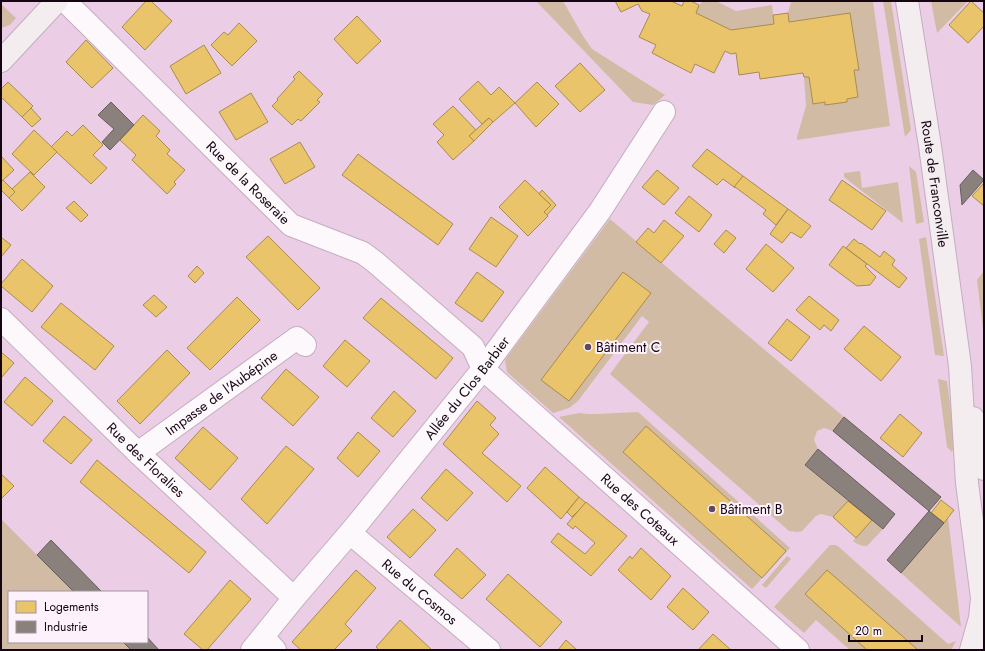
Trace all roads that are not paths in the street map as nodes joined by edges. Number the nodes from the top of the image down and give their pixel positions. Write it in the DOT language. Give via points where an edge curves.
graph roads {
  1 [pos="57,1"];
  2 [pos="65,1"];
  3 [pos="907,1"];
  4 [pos="3,56"];
  5 [pos="664,112"];
  6 [pos="1,319"];
  7 [pos="305,345"];
  8 [pos="960,366"];
  9 [pos="482,369"];
  10 [pos="138,453"];
  11 [pos="984,469"];
  12 [pos="350,533"];
  13 [pos="981,570"];
  14 [pos="294,598"];
  15 [pos="263,646"];
  16 [pos="976,647"];
  17 [pos="489,650"];
  18 [pos="798,650"];
  1 -- 4 [label="main road"];
  2 -- 9 [label="street, Rue de la Roseraie" via="291,225 363,253 375,262 473,347"];
  3 -- 8 [label="main road, Route de Franconville"];
  5 -- 9 [label="street, Allée du Clos Barbier" via="600,211"];
  6 -- 10 [label="street, Rue des Floralies"];
  7 -- 10 [label="street, Impasse de l'Aubépine" via="297,338"];
  8 -- 11 [label="main road, Route de Franconville"];
  8 -- 13 [label="main road, Route de Franconville" via="967,483"];
  9 -- 12 [label="street, Allée du Clos Barbier"];
  9 -- 18 [label="street, Rue des Coteaux"];
  10 -- 14 [label="street, Rue des Floralies"];
  12 -- 14 [label="street, Allée du Clos Barbier"];
  12 -- 17 [label="street, Rue du Cosmos"];
  13 -- 16 [label="main road, Route de Franconville" via="982,598"];
  14 -- 15 [label="street, Allée du Clos Barbier"];
}
